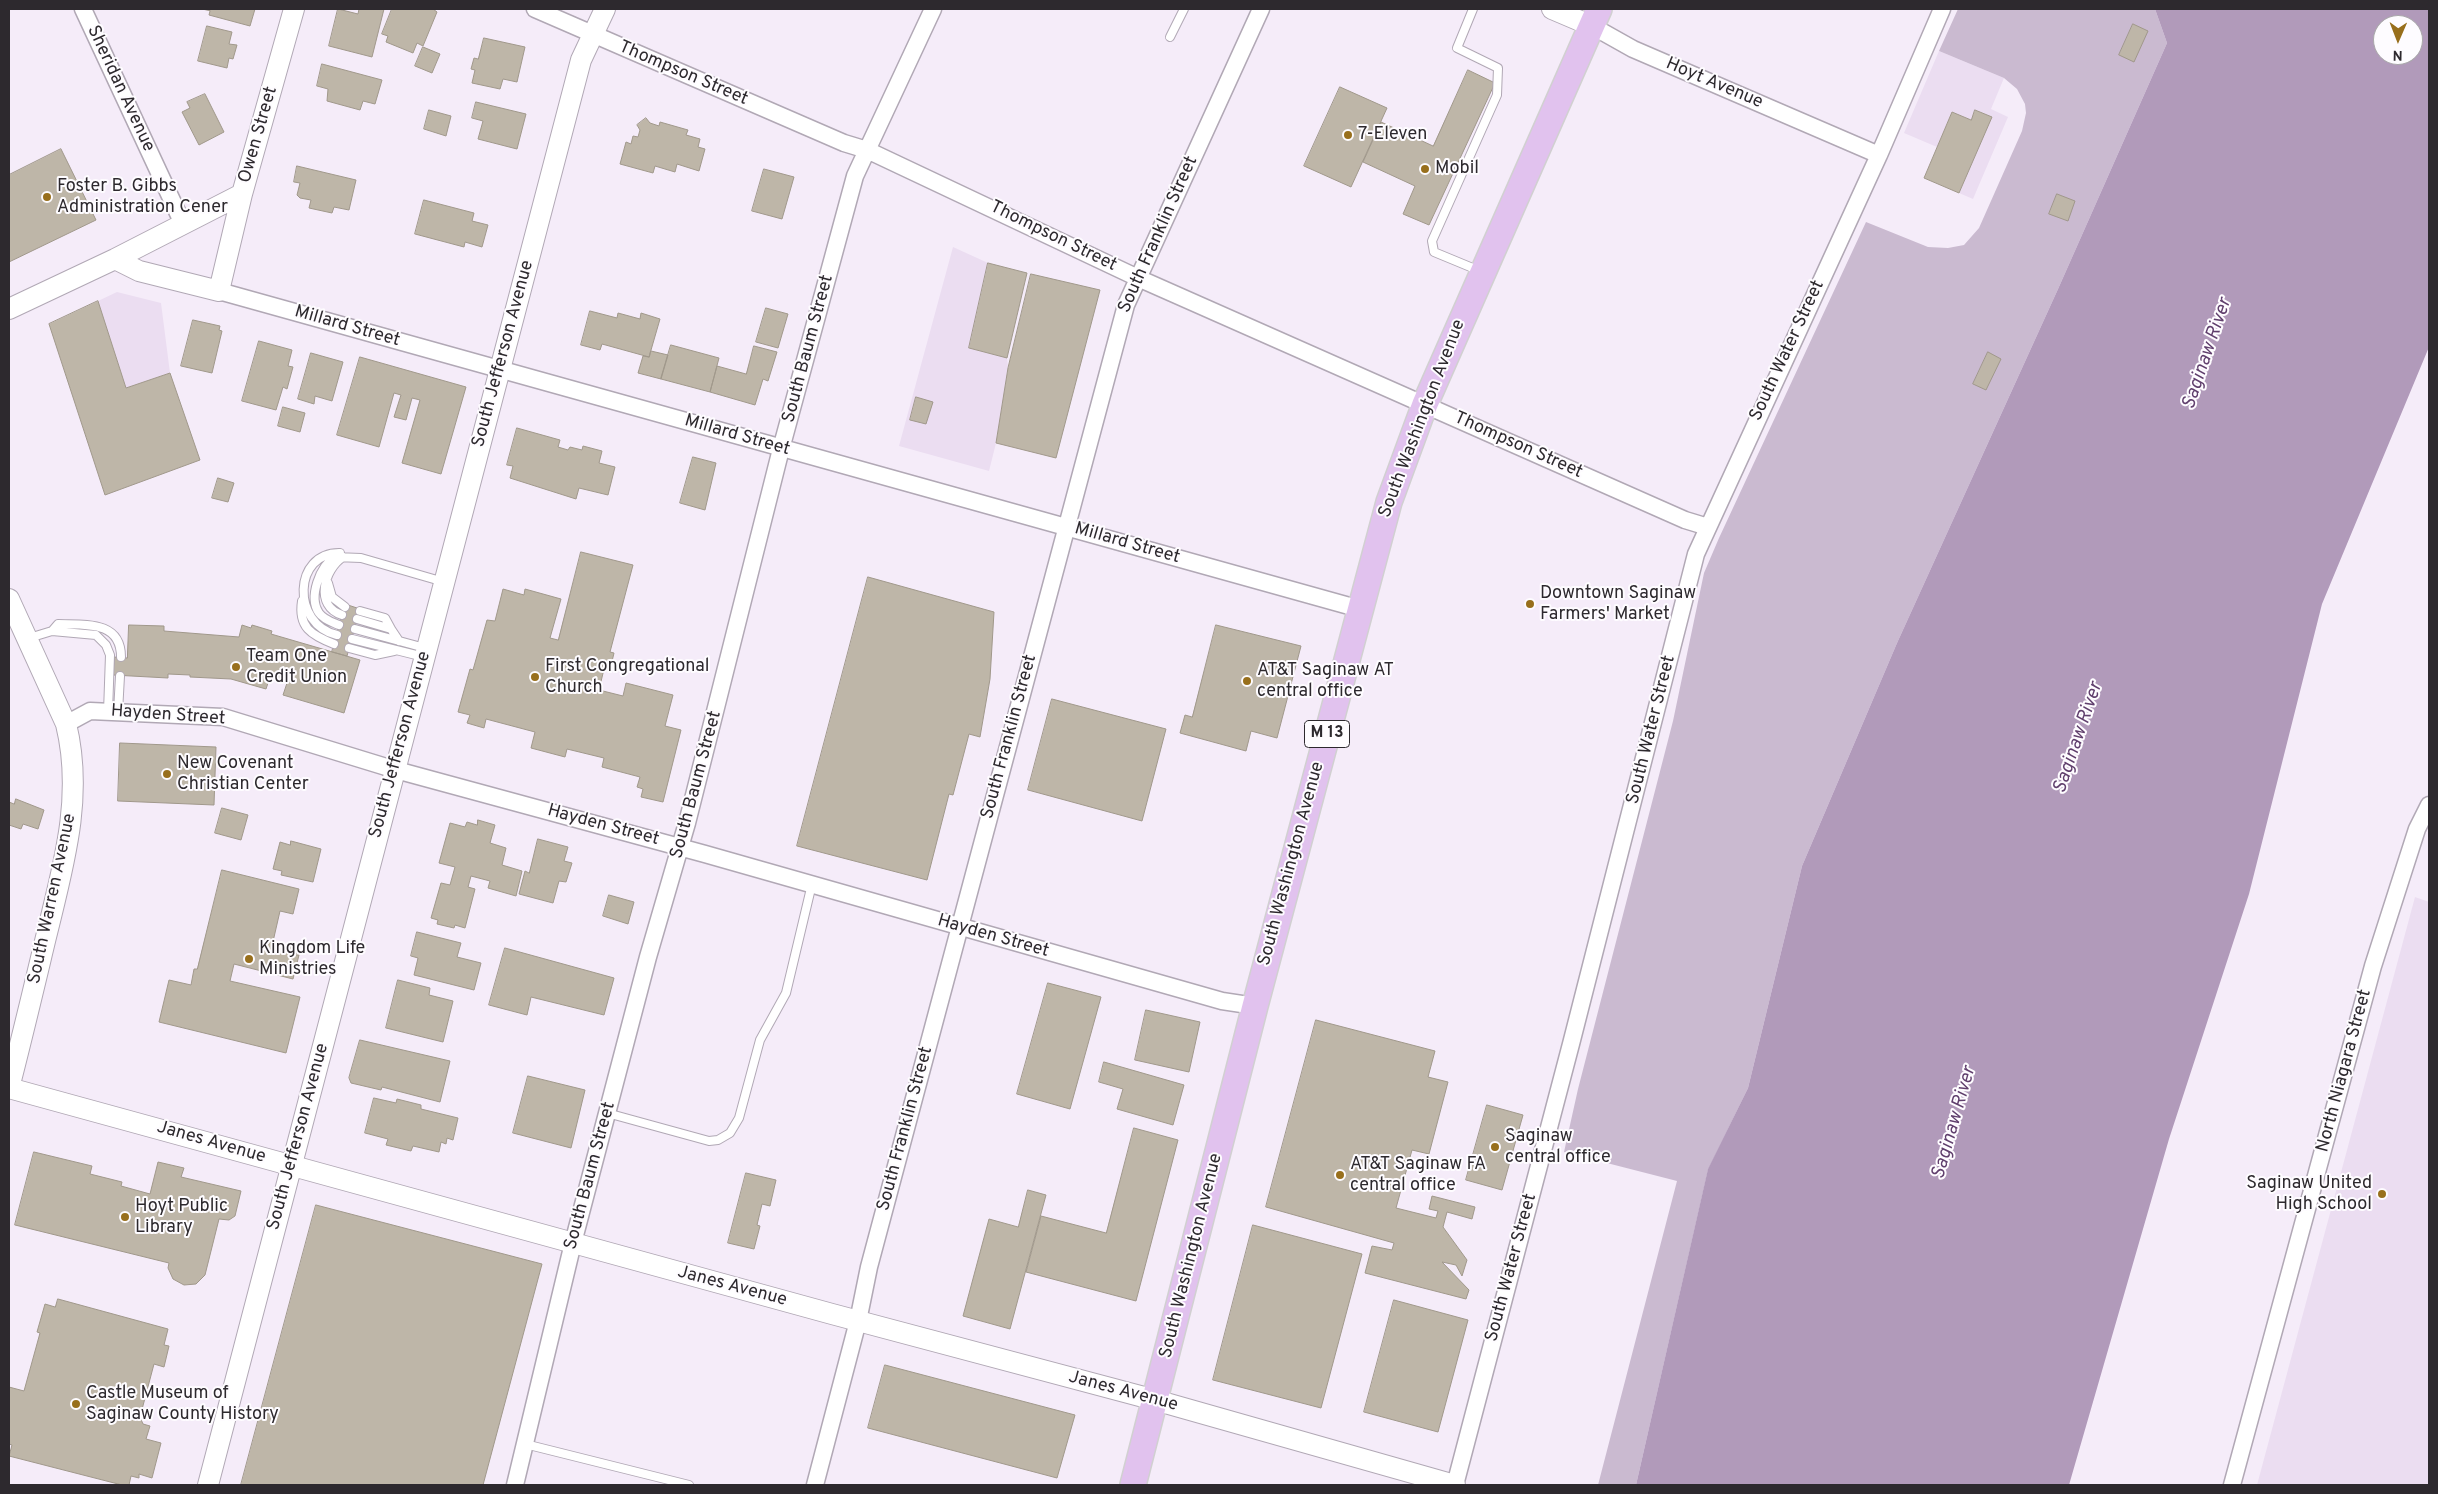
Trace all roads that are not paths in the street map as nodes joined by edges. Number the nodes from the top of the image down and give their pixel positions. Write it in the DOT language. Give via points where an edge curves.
graph roads {
  1 [pos="83,9"];
  2 [pos="294,9"];
  3 [pos="535,9"];
  4 [pos="605,9"];
  5 [pos="932,9"];
  6 [pos="1184,9"];
  7 [pos="1260,9"];
  8 [pos="1473,9"];
  9 [pos="1552,9"];
  10 [pos="1942,9"];
  11 [pos="1596,17"];
  12 [pos="592,35"];
  13 [pos="1170,37"];
  14 [pos="866,150"];
  15 [pos="1879,155"];
  16 [pos="242,194"];
  17 [pos="183,224"];
  18 [pos="115,259"];
  19 [pos="1482,272"];
  20 [pos="1138,278"];
  21 [pos="219,292"];
  22 [pos="9,309"];
  23 [pos="500,371"];
  24 [pos="1425,404"];
  25 [pos="781,449"];
  26 [pos="1708,526"];
  27 [pos="1066,527"];
  28 [pos="347,556"];
  29 [pos="361,558"];
  30 [pos="444,582"];
  31 [pos="303,591"];
  32 [pos="9,600"];
  33 [pos="1360,609"];
  34 [pos="343,611"];
  35 [pos="360,611"];
  36 [pos="358,619"];
  37 [pos="339,625"];
  38 [pos="354,629"];
  39 [pos="391,629"];
  40 [pos="52,632"];
  41 [pos="337,635"];
  42 [pos="27,639"];
  43 [pos="352,639"];
  44 [pos="398,641"];
  45 [pos="334,644"];
  46 [pos="349,648"];
  47 [pos="396,650"];
  48 [pos="425,653"];
  49 [pos="121,657"];
  50 [pos="120,676"];
  51 [pos="113,712"];
  52 [pos="66,724"];
  53 [pos="396,770"];
  54 [pos="2429,805"];
  55 [pos="681,848"];
  56 [pos="812,884"];
  57 [pos="960,928"];
  58 [pos="1255,1006"];
  59 [pos="9,1088"];
  60 [pos="607,1113"];
  61 [pos="292,1166"];
  62 [pos="573,1243"];
  63 [pos="858,1321"];
  64 [pos="1155,1400"];
  65 [pos="526,1444"];
  66 [pos="208,1485"];
  67 [pos="515,1485"];
  68 [pos="689,1485"];
  69 [pos="815,1485"];
  70 [pos="1133,1485"];
  71 [pos="1455,1485"];
  72 [pos="2232,1485"];
  1 -- 17 [label="street, Sheridan Avenue"];
  2 -- 16 [label="street, Owen Street"];
  3 -- 12 [label="street, Thompson Street"];
  4 -- 12 [label="street, South Jefferson Avenue"];
  5 -- 14 [label="street, South Baum Street"];
  6 -- 13 [label="lane"];
  7 -- 20 [label="street, South Franklin Street"];
  8 -- 19 [label="lane" via="1457,48 1498,68 1497,95 1432,241 1434,252"];
  9 -- 11 [label="street, Hoyt Avenue"];
  10 -- 15 [label="street, South Water Street"];
  11 -- 15 [label="street, Hoyt Avenue" via="1633,49"];
  11 -- 19 [label="main road, South Washington Avenue / M 13"];
  12 -- 14 [label="street, Thompson Street" via="844,144"];
  12 -- 23 [label="street, South Jefferson Avenue" via="581,60"];
  14 -- 20 [label="street, Thompson Street"];
  14 -- 25 [label="street, South Baum Street" via="855,176"];
  15 -- 26 [label="street, South Water Street"];
  16 -- 17 [label="street"];
  16 -- 21 [label="street, Owen Street"];
  17 -- 18 [label="street"];
  18 -- 21 [label="street, Millard Street" via="139,271"];
  18 -- 22 [label="street"];
  19 -- 24 [label="main road, South Washington Avenue / M 13"];
  20 -- 24 [label="street, Thompson Street"];
  20 -- 27 [label="street, South Franklin Street" via="1126,304"];
  21 -- 23 [label="street, Millard Street"];
  23 -- 25 [label="street, Millard Street"];
  23 -- 30 [label="street, South Jefferson Avenue"];
  24 -- 26 [label="street, Thompson Street" via="1685,520"];
  24 -- 33 [label="main road, South Washington Avenue / M 13" via="1389,502"];
  25 -- 27 [label="street, Millard Street"];
  25 -- 55 [label="street, South Baum Street"];
  26 -- 71 [label="street, South Water Street" via="1696,554"];
  27 -- 33 [label="street, Millard Street"];
  27 -- 57 [label="street, South Franklin Street"];
  28 -- 29 [label="lane"];
  28 -- 34 [label="lane" via="335,563 327,579 325,597 326,605"];
  28 -- 37 [label="lane" via="335,557 325,564 316,595 316,609 320,615"];
  29 -- 30 [label="lane"];
  29 -- 31 [label="lane" via="339,552 322,554 308,572"];
  30 -- 48 [label="street, South Jefferson Avenue"];
  31 -- 41 [label="lane" via="310,618 324,630"];
  31 -- 45 [label="lane" via="300,612 303,623 314,635"];
  32 -- 42 [label="street, South Warren Avenue"];
  33 -- 58 [label="main road, South Washington Avenue / M 13"];
  35 -- 39 [label="lane" via="386,618"];
  36 -- 39 [label="lane"];
  38 -- 44 [label="lane"];
  39 -- 44 [label="lane"];
  40 -- 42 [label="lane"];
  40 -- 49 [label="lane" via="58,624 101,627 117,641"];
  40 -- 51 [label="lane" via="96,635 106,645 110,656"];
  42 -- 52 [label="street, South Warren Avenue"];
  43 -- 47 [label="lane"];
  44 -- 48 [label="lane"];
  46 -- 47 [label="lane" via="375,654"];
  47 -- 48 [label="lane"];
  48 -- 53 [label="street, South Jefferson Avenue"];
  50 -- 51 [label="lane"];
  51 -- 52 [label="street, Hayden Street" via="90,711"];
  51 -- 53 [label="street, Hayden Street" via="223,717"];
  52 -- 59 [label="street, South Warren Avenue" via="74,786 70,835"];
  53 -- 55 [label="street, Hayden Street"];
  53 -- 61 [label="street, South Jefferson Avenue"];
  54 -- 72 [label="street, North Niagara Street" via="2417,829 2373,966"];
  55 -- 56 [label="street, Hayden Street"];
  55 -- 60 [label="street, South Baum Street" via="648,956"];
  56 -- 57 [label="street, Hayden Street"];
  56 -- 60 [label="lane" via="786,993 760,1040 735,1128 718,1140 708,1141"];
  57 -- 58 [label="street, Hayden Street" via="1222,1001"];
  57 -- 63 [label="street, South Franklin Street" via="869,1267"];
  58 -- 64 [label="main road, South Washington Avenue / M 13"];
  59 -- 61 [label="street, Janes Avenue"];
  60 -- 62 [label="street, South Baum Street"];
  61 -- 62 [label="street, Janes Avenue"];
  61 -- 66 [label="street, South Jefferson Avenue"];
  62 -- 63 [label="street, Janes Avenue"];
  62 -- 65 [label="street, South Baum Street"];
  63 -- 64 [label="street, Janes Avenue"];
  63 -- 69 [label="street, South Franklin Street"];
  64 -- 70 [label="main road, South Washington Avenue / M 13"];
  64 -- 71 [label="street, Janes Avenue"];
  65 -- 67 [label="street, South Baum Street"];
  65 -- 68 [label="lane"];
}
